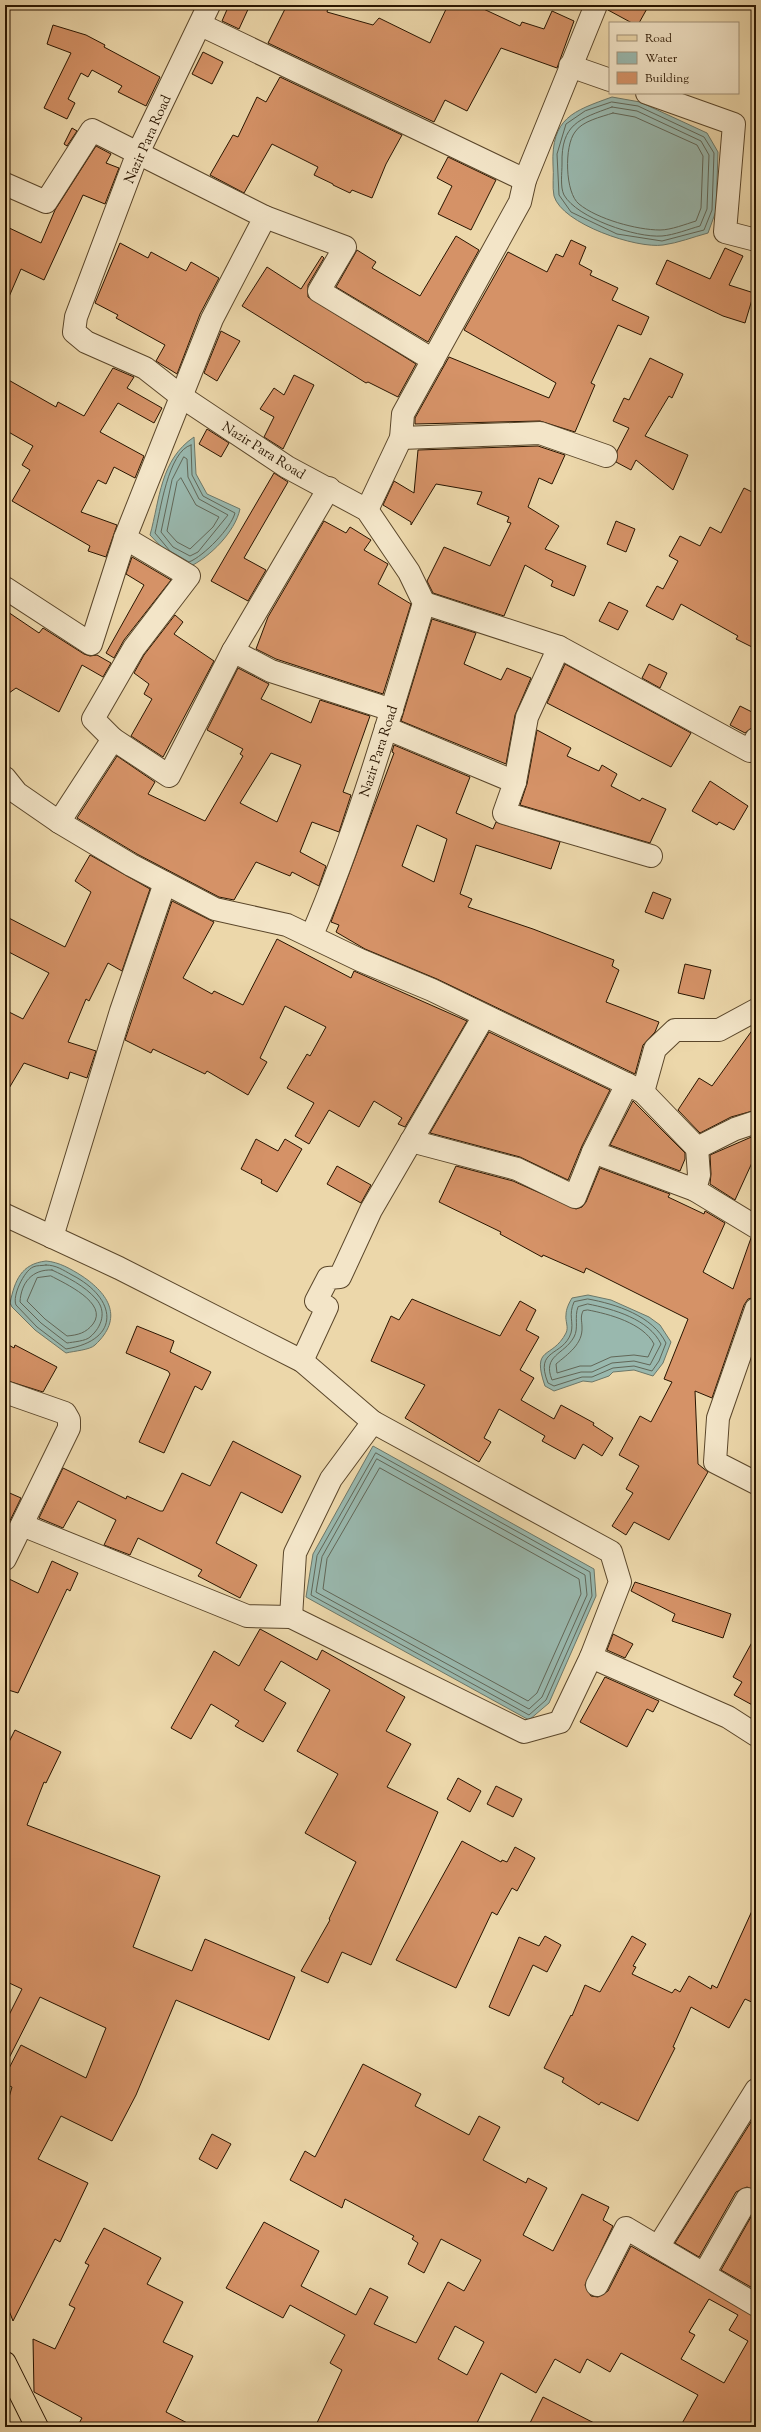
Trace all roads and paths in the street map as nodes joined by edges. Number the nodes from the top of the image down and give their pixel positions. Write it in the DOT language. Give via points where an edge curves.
graph roads {
  1 [pos="596,5"];
  2 [pos="205,15"];
  3 [pos="570,66"];
  4 [pos="609,80"];
  5 [pos="650,94"];
  6 [pos="137,155"];
  7 [pos="525,180"];
  8 [pos="5,184"];
  9 [pos="265,218"];
  10 [pos="756,240"];
  11 [pos="433,360"];
  12 [pos="182,396"];
  13 [pos="401,438"];
  14 [pos="606,456"];
  15 [pos="329,488"];
  16 [pos="367,510"];
  17 [pos="125,538"];
  18 [pos="5,588"];
  19 [pos="424,603"];
  20 [pos="559,647"];
  21 [pos="233,651"];
  22 [pos="389,719"];
  23 [pos="113,739"];
  24 [pos="756,739"];
  25 [pos="5,778"];
  26 [pos="515,782"];
  27 [pos="59,822"];
  28 [pos="651,856"];
  29 [pos="165,882"];
  30 [pos="312,935"];
  31 [pos="756,1010"];
  32 [pos="484,1016"];
  33 [pos="635,1088"];
  34 [pos="756,1122"];
  35 [pos="411,1142"];
  36 [pos="697,1148"];
  37 [pos="593,1152"];
  38 [pos="695,1190"];
  39 [pos="5,1215"];
  40 [pos="756,1227"];
  41 [pos="52,1237"];
  42 [pos="756,1309"];
  43 [pos="302,1361"];
  44 [pos="5,1392"];
  45 [pos="373,1422"];
  46 [pos="756,1484"];
  47 [pos="22,1525"];
  48 [pos="5,1559"];
  49 [pos="291,1617"];
  50 [pos="591,1657"];
  51 [pos="756,1735"];
  52 [pos="756,2090"];
  53 [pos="747,2199"];
  54 [pos="658,2247"];
  55 [pos="704,2274"];
  56 [pos="597,2285"];
  57 [pos="756,2305"];
  58 [pos="5,2363"];
  59 [pos="37,2427"];
  1 -- 3 [label="street"];
  2 -- 6 [label="street, Nazir Para Road"];
  2 -- 7 [label="street"];
  3 -- 4 [label="street"];
  3 -- 7 [label="street"];
  5 -- 10 [label="street" via="734,124 725,232"];
  6 -- 8 [label="street" via="92,130 46,202"];
  6 -- 9 [label="street"];
  6 -- 12 [label="street, Nazir Para Road" via="76,317 74,332 86,342 145,368"];
  7 -- 11 [label="street" via="520,202"];
  9 -- 11 [label="street" via="345,247 319,291"];
  9 -- 12 [label="street" via="212,319"];
  11 -- 13 [label="street" via="402,414"];
  12 -- 15 [label="street, Nazir Para Road" via="287,467"];
  12 -- 17 [label="street"];
  13 -- 14 [label="street" via="540,432"];
  13 -- 16 [label="street"];
  15 -- 16 [label="street, Nazir Para Road"];
  15 -- 21 [label="street"];
  16 -- 19 [label="street, Nazir Para Road" via="409,572"];
  17 -- 18 [label="street" via="91,644"];
  17 -- 23 [label="street" via="189,576 134,648 93,719"];
  19 -- 20 [label="street"];
  19 -- 22 [label="street, Nazir Para Road"];
  20 -- 24 [label="street" via="750,751"];
  20 -- 26 [label="street" via="527,716"];
  21 -- 22 [label="street" via="271,672"];
  21 -- 23 [label="street" via="169,776"];
  22 -- 26 [label="street"];
  22 -- 30 [label="street, Nazir Para Road" via="334,885"];
  23 -- 27 [label="street"];
  25 -- 27 [label="street" via="17,793"];
  26 -- 28 [label="street" via="504,813"];
  27 -- 29 [label="street"];
  29 -- 30 [label="street" via="215,909 287,925"];
  29 -- 41 [label="street" via="121,1011"];
  30 -- 32 [label="street" via="360,960 432,990"];
  31 -- 33 [label="street" via="718,1030 675,1030 655,1049"];
  32 -- 33 [label="street"];
  32 -- 35 [label="street"];
  33 -- 36 [label="street"];
  33 -- 37 [label="street"];
  34 -- 36 [label="street" via="735,1129"];
  35 -- 37 [label="street" via="517,1169 575,1198"];
  35 -- 43 [label="street" via="372,1210 340,1277 328,1278 316,1301 327,1307"];
  36 -- 38 [label="street" via="698,1176"];
  37 -- 38 [label="street"];
  38 -- 40 [label="street"];
  39 -- 41 [label="street"];
  41 -- 43 [label="street"];
  42 -- 46 [label="street" via="718,1418 715,1462"];
  43 -- 45 [label="street"];
  44 -- 47 [label="street" via="65,1413 69,1420 69,1428"];
  45 -- 49 [label="street" via="331,1479 295,1553"];
  45 -- 50 [label="street" via="611,1552 620,1582"];
  47 -- 48 [label="street"];
  47 -- 49 [label="street" via="247,1616"];
  49 -- 50 [label="street" via="524,1732 560,1722"];
  50 -- 51 [label="street" via="728,1717"];
  52 -- 54 [label="street"];
  53 -- 55 [label="street"];
  54 -- 55 [label="street"];
  54 -- 56 [label="street" via="626,2228"];
  55 -- 57 [label="street"];
  58 -- 59 [label="main road"];
}
